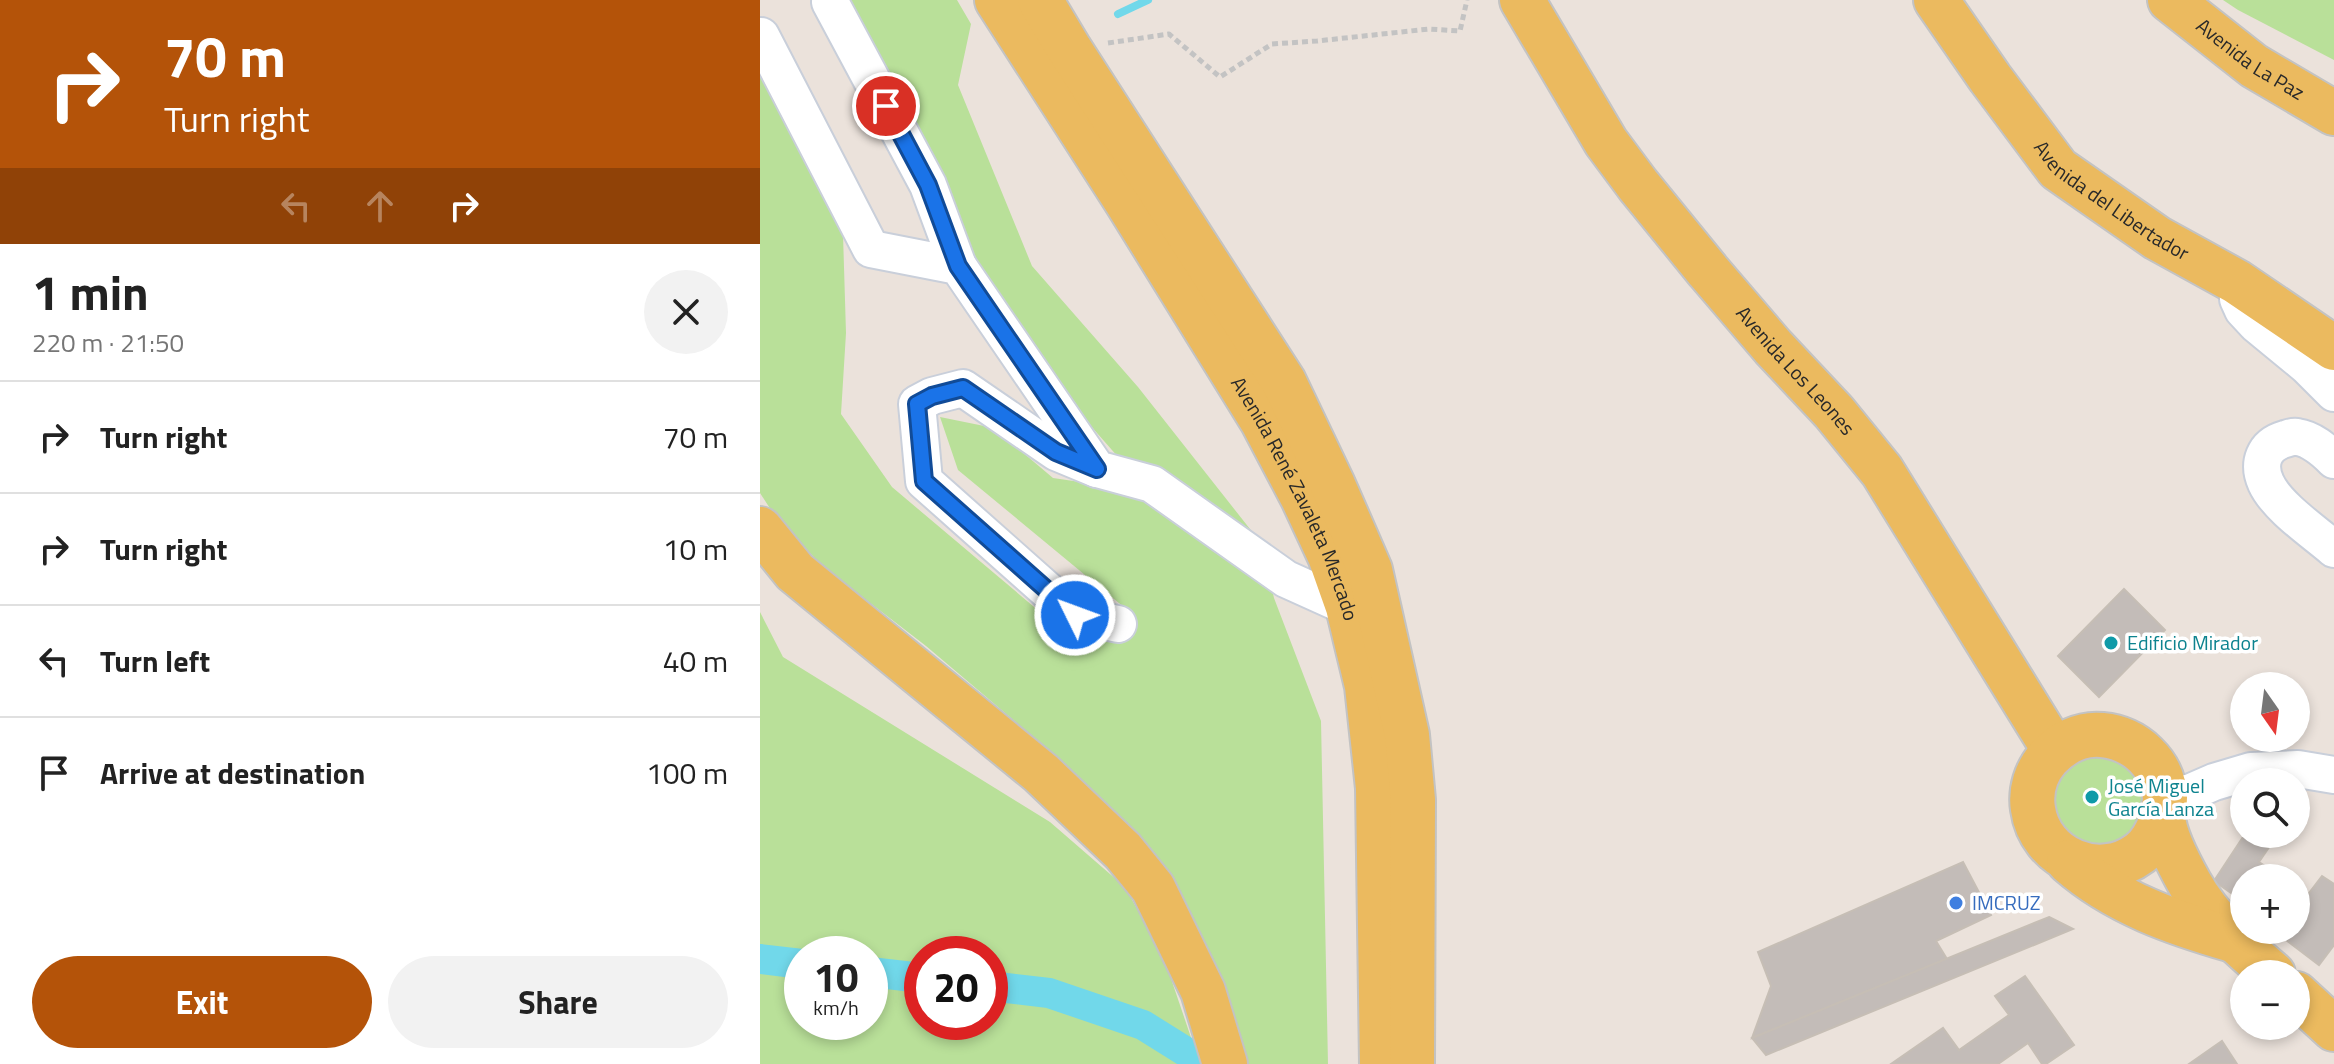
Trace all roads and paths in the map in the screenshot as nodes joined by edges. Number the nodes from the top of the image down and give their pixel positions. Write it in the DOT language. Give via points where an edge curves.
graph roads {
  1 [pos="997,0"];
  2 [pos="1040,0"];
  3 [pos="1467,0"];
  4 [pos="1522,0"];
  5 [pos="1936,0"];
  6 [pos="2170,0"];
  7 [pos="830,2"];
  8 [pos="761,36"];
  9 [pos="1070,50"];
  10 [pos="2334,113"];
  11 [pos="958,266"];
  12 [pos="2237,282"];
  13 [pos="2334,348"];
  14 [pos="2334,393"];
  15 [pos="2334,460"];
  16 [pos="1097,469"];
  17 [pos="760,529"];
  18 [pos="2334,549"];
  19 [pos="1348,607"];
  20 [pos="1118,624"];
  21 [pos="2055,751"];
  22 [pos="2334,775"];
  23 [pos="2164,808"];
  24 [pos="2064,858"];
  25 [pos="2230,937"];
  26 [pos="2230,939"];
  27 [pos="2238,944"];
  28 [pos="2257,960"];
  29 [pos="2310,1007"];
  30 [pos="2334,1029"];
  31 [pos="1225,1064"];
  32 [pos="1382,1064"];
  33 [pos="1412,1064"];
  1 -- 19 [label="main road, Avenida René Zavaleta Mercado" via="1263,422 1330,556"];
  2 -- 9 [label="main road, Avenida René Zavaleta Mercado"];
  3 -- 9 [label="path" via="1460,31 1429,29 1272,44 1220,77 1169,34"];
  4 -- 21 [label="main road, Avenida Los Leones" via="1606,142 1638,185 1882,471"];
  5 -- 12 [label="main road, Avenida del Libertador" via="2058,169 2157,238"];
  6 -- 10 [label="main road, Avenida La Paz" via="2254,66"];
  7 -- 11 [label="street" via="928,185"];
  8 -- 11 [label="street" via="871,249"];
  9 -- 33 [label="main road, Avenida René Zavaleta Mercado" via="1284,382 1370,570 1407,735 1413,800"];
  11 -- 16 [label="street"];
  12 -- 13 [label="main road, Avenida del Libertador"];
  12 -- 14 [label="street" via="2238,299 2250,317"];
  15 -- 18 [label="street" via="2295,436 2275,441 2261,466 2274,496"];
  16 -- 19 [label="street" via="1152,484 1286,579"];
  16 -- 20 [label="street" via="1056,452 963,388 917,404 924,481 1075,615"];
  17 -- 31 [label="main road" via="795,572 1041,773 1123,851 1153,888 1203,991"];
  19 -- 32 [label="main road, Avenida René Zavaleta Mercado" via="1367,686 1378,788"];
  21 -- 23 [label="main road" via="2093,734 2134,745 2161,778"];
  21 -- 24 [label="main road" via="2033,785 2032,806 2048,845"];
  22 -- 23 [label="street" via="2298,769 2251,771 2214,782"];
  23 -- 24 [label="main road" via="2155,837 2123,862 2104,867"];
  23 -- 25 [label="main road" via="2171,844 2192,888"];
  24 -- 26 [label="main road" via="2115,896"];
  27 -- 28 [label="main road"];
  29 -- 30 [label="main road"];
}
